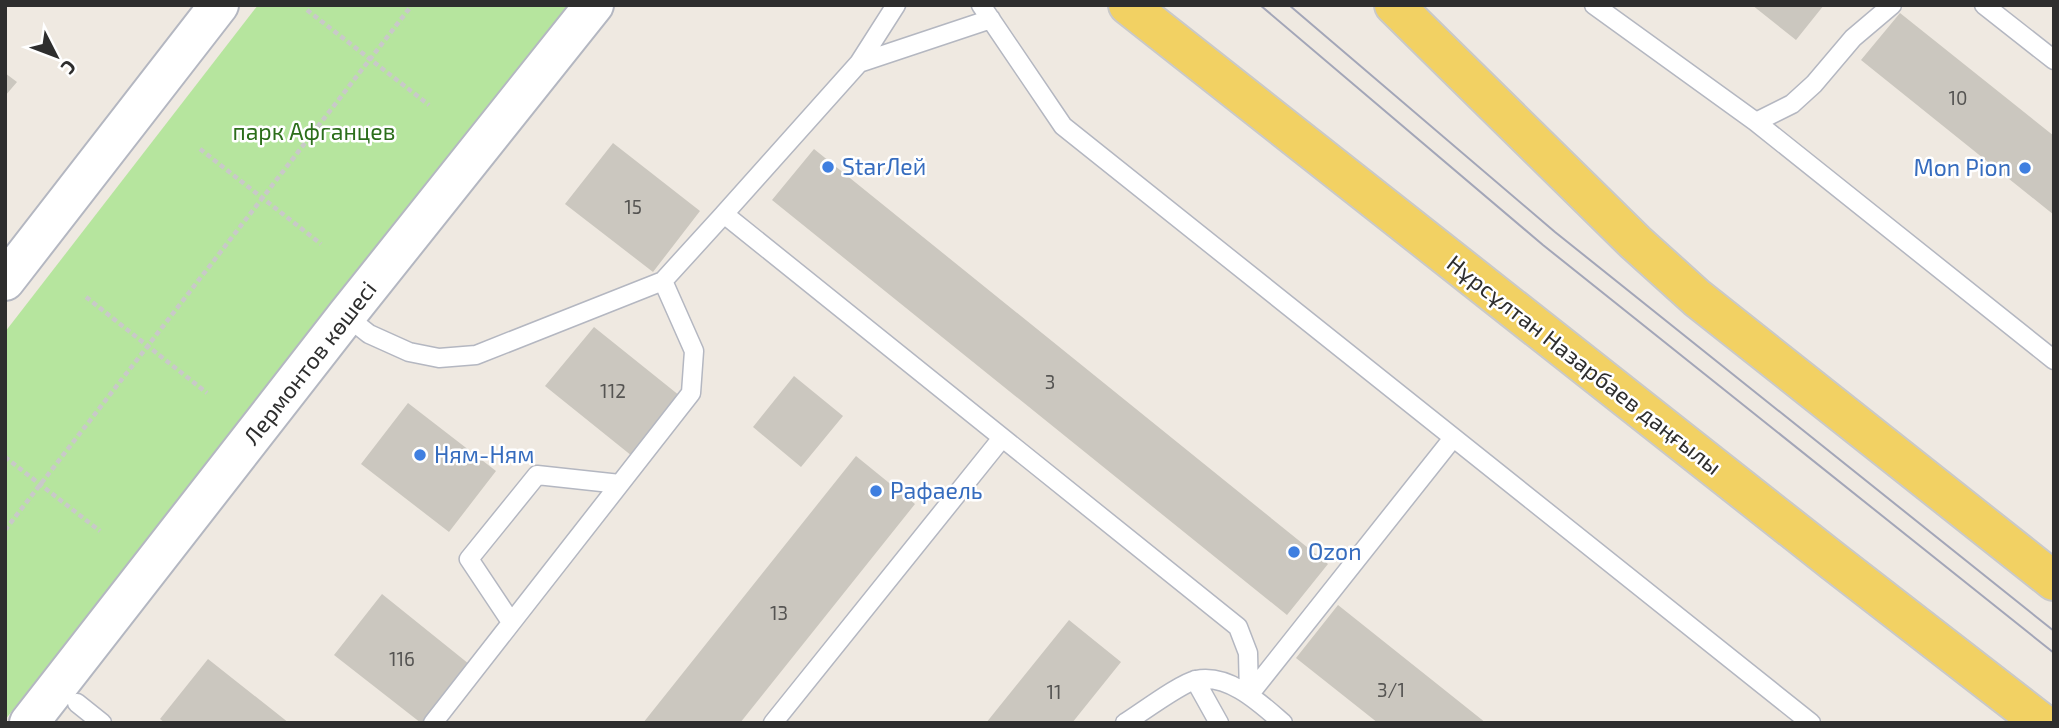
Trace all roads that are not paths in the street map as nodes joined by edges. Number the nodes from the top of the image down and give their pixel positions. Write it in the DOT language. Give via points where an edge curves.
graph roads {
  1 [pos="219,5"];
  2 [pos="594,5"];
  3 [pos="896,5"];
  4 [pos="1128,5"];
  5 [pos="1394,5"];
  6 [pos="1594,5"];
  7 [pos="1892,5"];
  8 [pos="1984,5"];
  9 [pos="986,12"];
  10 [pos="2054,61"];
  11 [pos="859,63"];
  12 [pos="1756,122"];
  13 [pos="723,214"];
  14 [pos="5,281"];
  15 [pos="663,281"];
  16 [pos="346,316"];
  17 [pos="2054,360"];
  18 [pos="1002,438"];
  19 [pos="1453,438"];
  20 [pos="620,484"];
  21 [pos="2054,580"];
  22 [pos="511,622"];
  23 [pos="1195,680"];
  24 [pos="1249,695"];
  25 [pos="77,703"];
  26 [pos="29,723"];
  27 [pos="102,723"];
  28 [pos="433,723"];
  29 [pos="774,723"];
  30 [pos="1125,723"];
  31 [pos="1219,723"];
  32 [pos="1283,723"];
  33 [pos="1811,723"];
  34 [pos="2042,723"];
  1 -- 14 [label="main road"];
  2 -- 16 [label="main road, Лермонтов көшесі"];
  3 -- 11 [label="lane"];
  4 -- 34 [label="main road, Нұрсұлтан Назарбаев даңғылы"];
  5 -- 21 [label="main road" via="1697,298"];
  6 -- 12 [label="lane"];
  7 -- 12 [label="lane" via="1853,38 1792,104"];
  8 -- 10 [label="lane"];
  9 -- 11 [label="lane"];
  9 -- 19 [label="lane" via="1063,126"];
  11 -- 13 [label="lane"];
  12 -- 17 [label="lane"];
  13 -- 15 [label="lane"];
  13 -- 18 [label="lane"];
  15 -- 16 [label="lane" via="476,355 439,358 409,352 369,334"];
  15 -- 20 [label="lane" via="694,351 691,393"];
  16 -- 26 [label="main road, Лермонтов көшесі"];
  18 -- 24 [label="lane" via="1238,627 1248,653"];
  18 -- 29 [label="lane"];
  19 -- 24 [label="lane"];
  19 -- 33 [label="lane"];
  20 -- 22 [label="lane"];
  20 -- 22 [label="lane" via="537,475 469,559"];
  22 -- 28 [label="lane"];
  23 -- 24 [label="lane" via="1216,681"];
  23 -- 30 [label="lane"];
  23 -- 31 [label="lane"];
  24 -- 32 [label="lane"];
  25 -- 27 [label="lane"];
}
